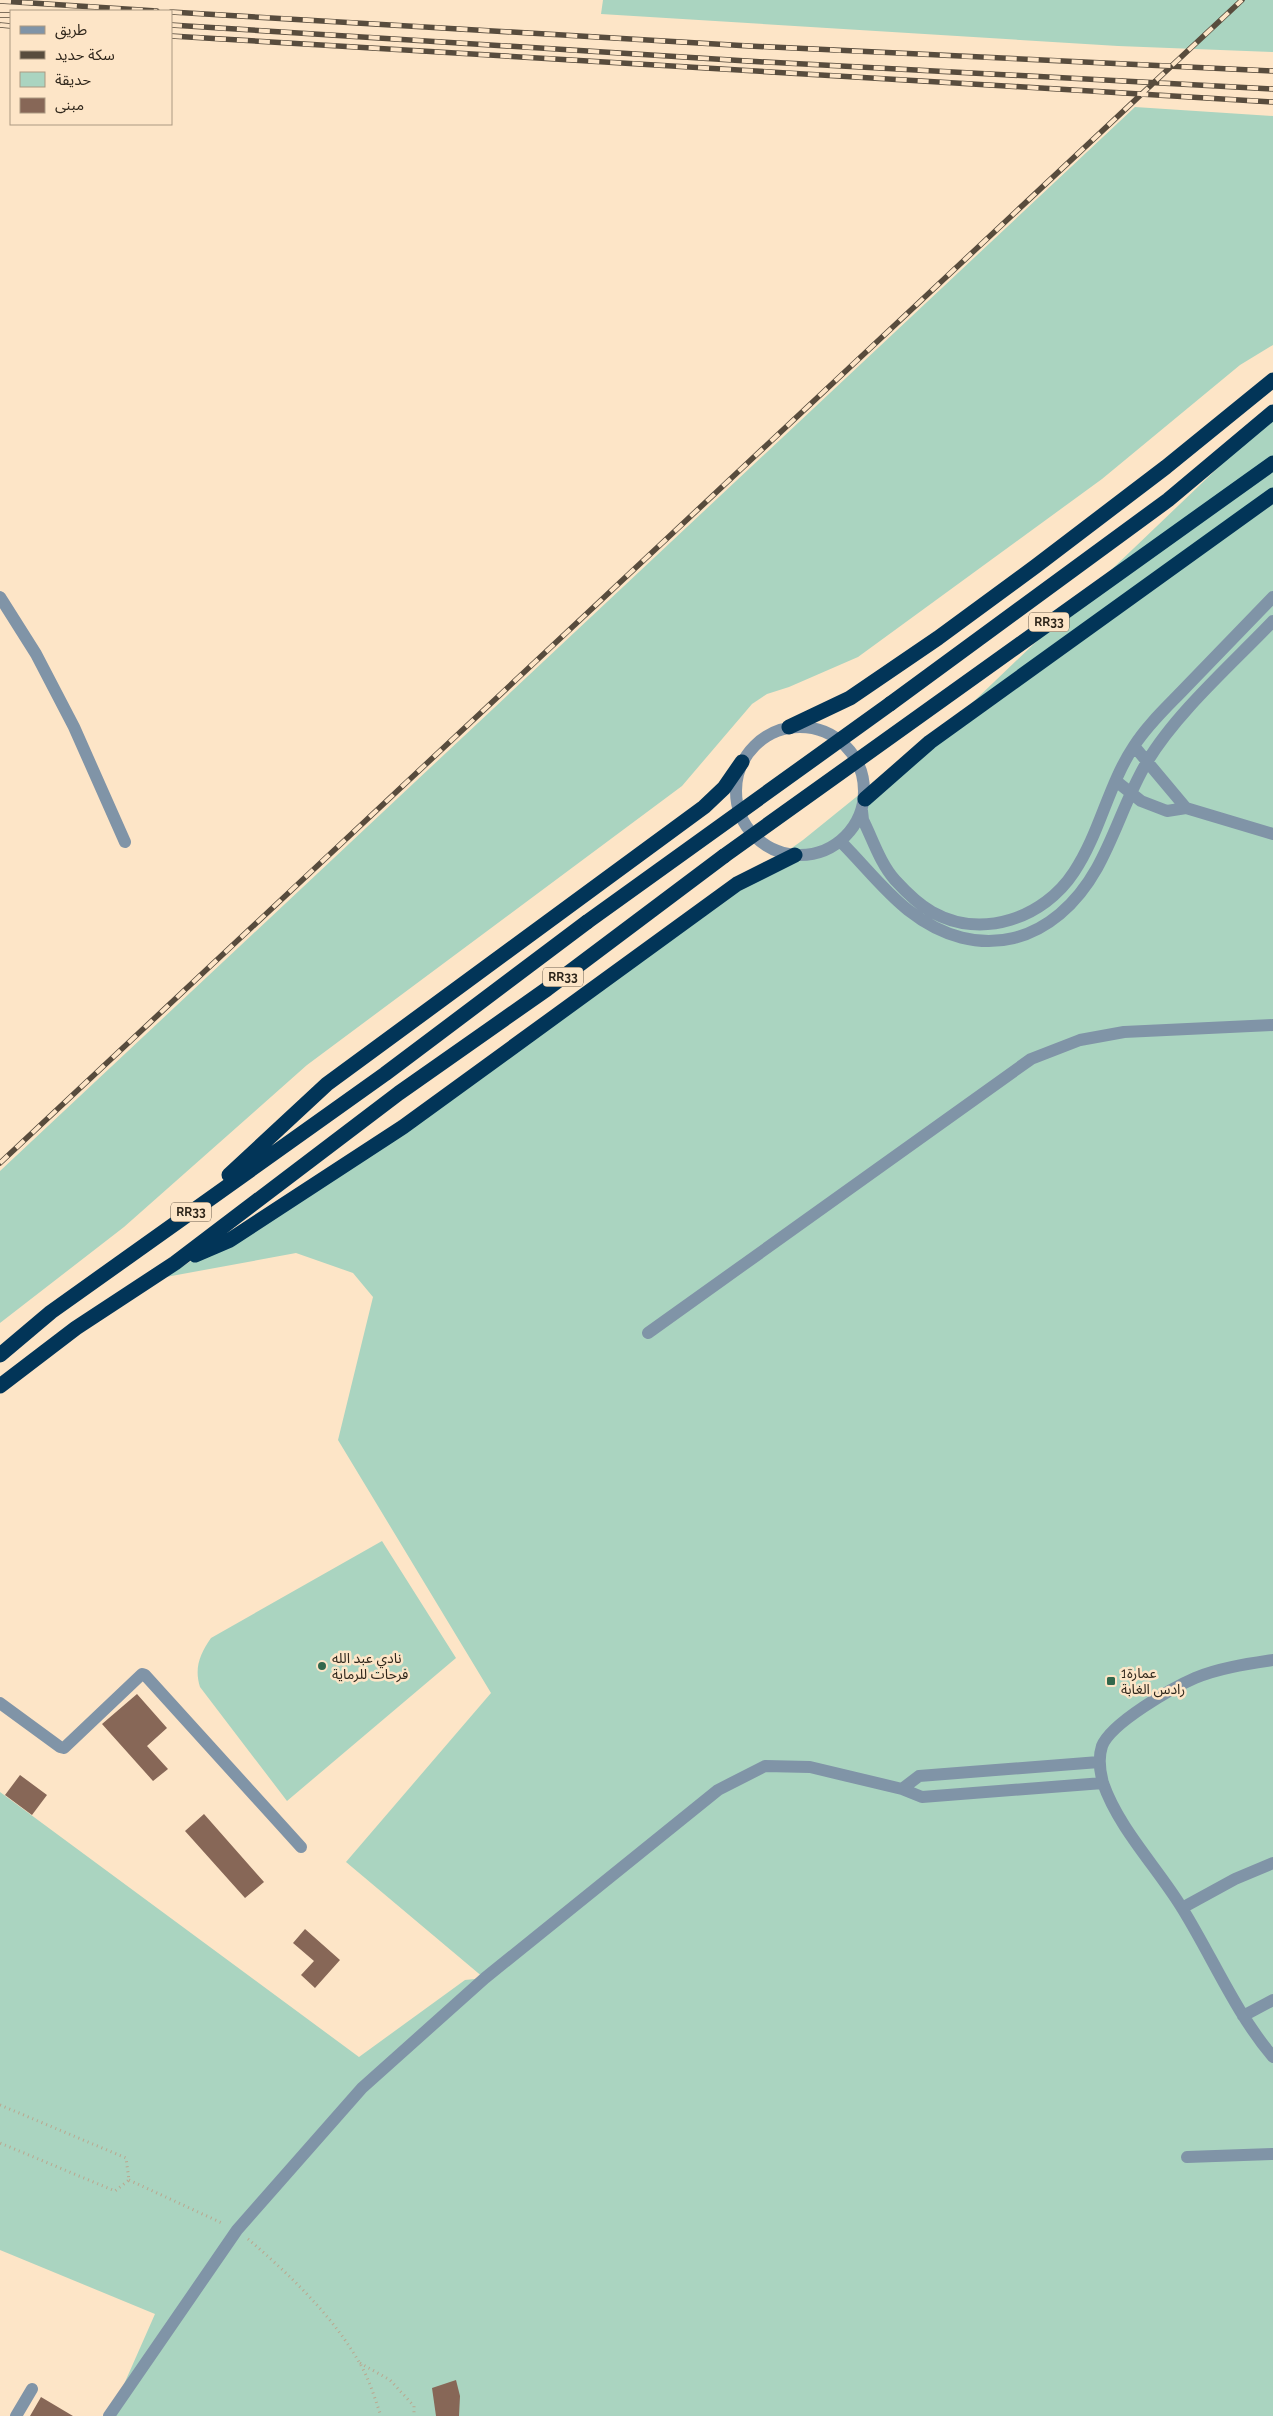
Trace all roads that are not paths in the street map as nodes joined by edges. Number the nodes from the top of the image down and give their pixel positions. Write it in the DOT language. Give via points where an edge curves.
graph roads {
  1 [pos="1273,380"];
  2 [pos="1270,414"];
  3 [pos="1273,463"];
  4 [pos="1273,495"];
  5 [pos="0,597"];
  6 [pos="1273,597"];
  7 [pos="1273,622"];
  8 [pos="790,727"];
  9 [pos="1134,746"];
  10 [pos="1147,761"];
  11 [pos="742,762"];
  12 [pos="1116,781"];
  13 [pos="1132,794"];
  14 [pos="863,805"];
  15 [pos="1186,808"];
  16 [pos="1273,834"];
  17 [pos="125,842"];
  18 [pos="839,843"];
  19 [pos="795,855"];
  20 [pos="1273,1025"];
  21 [pos="187,1215"];
  22 [pos="175,1263"];
  23 [pos="648,1333"];
  24 [pos="0,1355"];
  25 [pos="0,1386"];
  26 [pos="1273,1660"];
  27 [pos="0,1703"];
  28 [pos="1099,1762"];
  29 [pos="1103,1783"];
  30 [pos="902,1789"];
  31 [pos="301,1847"];
  32 [pos="1273,1864"];
  33 [pos="1182,1908"];
  34 [pos="1273,2000"];
  35 [pos="1243,2016"];
  36 [pos="1273,2057"];
  37 [pos="1273,2154"];
  38 [pos="1187,2157"];
  39 [pos="32,2389"];
  40 [pos="16,2416"];
  41 [pos="109,2416"];
  1 -- 8 [label="highway" via="1143,485 938,638 850,698"];
  2 -- 21 [label="highway, RR33, bridge" via="1168,500 587,922 385,1074"];
  3 -- 22 [label="highway, RR33, bridge" via="724,856 547,989 399,1093"];
  4 -- 14 [label="highway" via="930,742"];
  5 -- 17 [label="street" via="36,654 74,727"];
  6 -- 9 [label="street" via="1146,728"];
  7 -- 10 [label="street" via="1185,713"];
  8 -- 11 [label="street" via="770,734 754,746"];
  8 -- 14 [label="street" via="814,728 836,737 854,754 864,775"];
  9 -- 10 [label="street"];
  9 -- 12 [label="street"];
  10 -- 13 [label="street"];
  10 -- 15 [label="street"];
  11 -- 19 [label="street" via="736,789 744,823 757,839 775,850"];
  11 -- 21 [label="highway" via="724,788 704,807 327,1084"];
  12 -- 13 [label="street"];
  12 -- 14 [label="street" via="1099,824 1074,872 1059,891 1033,912 997,924 950,919 933,913 919,902 890,873 862,820"];
  13 -- 15 [label="street" via="1167,811"];
  13 -- 18 [label="street" via="1097,868 1072,904 1038,931 1016,938 955,937 930,925 907,910"];
  14 -- 18 [label="street" via="853,829"];
  15 -- 16 [label="street"];
  18 -- 19 [label="street" via="818,853"];
  19 -- 22 [label="highway" via="736,884 403,1127 230,1240"];
  20 -- 23 [label="street" via="1124,1032 1080,1040 1031,1059"];
  21 -- 24 [label="highway, RR33" via="51,1312"];
  22 -- 25 [label="highway, RR33" via="76,1328"];
  26 -- 28 [label="street" via="1196,1677 1165,1694 1108,1735"];
  27 -- 31 [label="street" via="64,1748 142,1674 145,1675"];
  28 -- 29 [label="street"];
  28 -- 30 [label="street" via="919,1776"];
  29 -- 30 [label="street" via="922,1797"];
  29 -- 33 [label="street" via="1126,1826"];
  30 -- 41 [label="street" via="810,1767 764,1766 718,1790 485,1978 362,2088 237,2230"];
  32 -- 33 [label="street" via="1235,1879"];
  33 -- 35 [label="street"];
  34 -- 35 [label="street"];
  35 -- 36 [label="street"];
  37 -- 38 [label="street"];
  39 -- 40 [label="street"];
}
